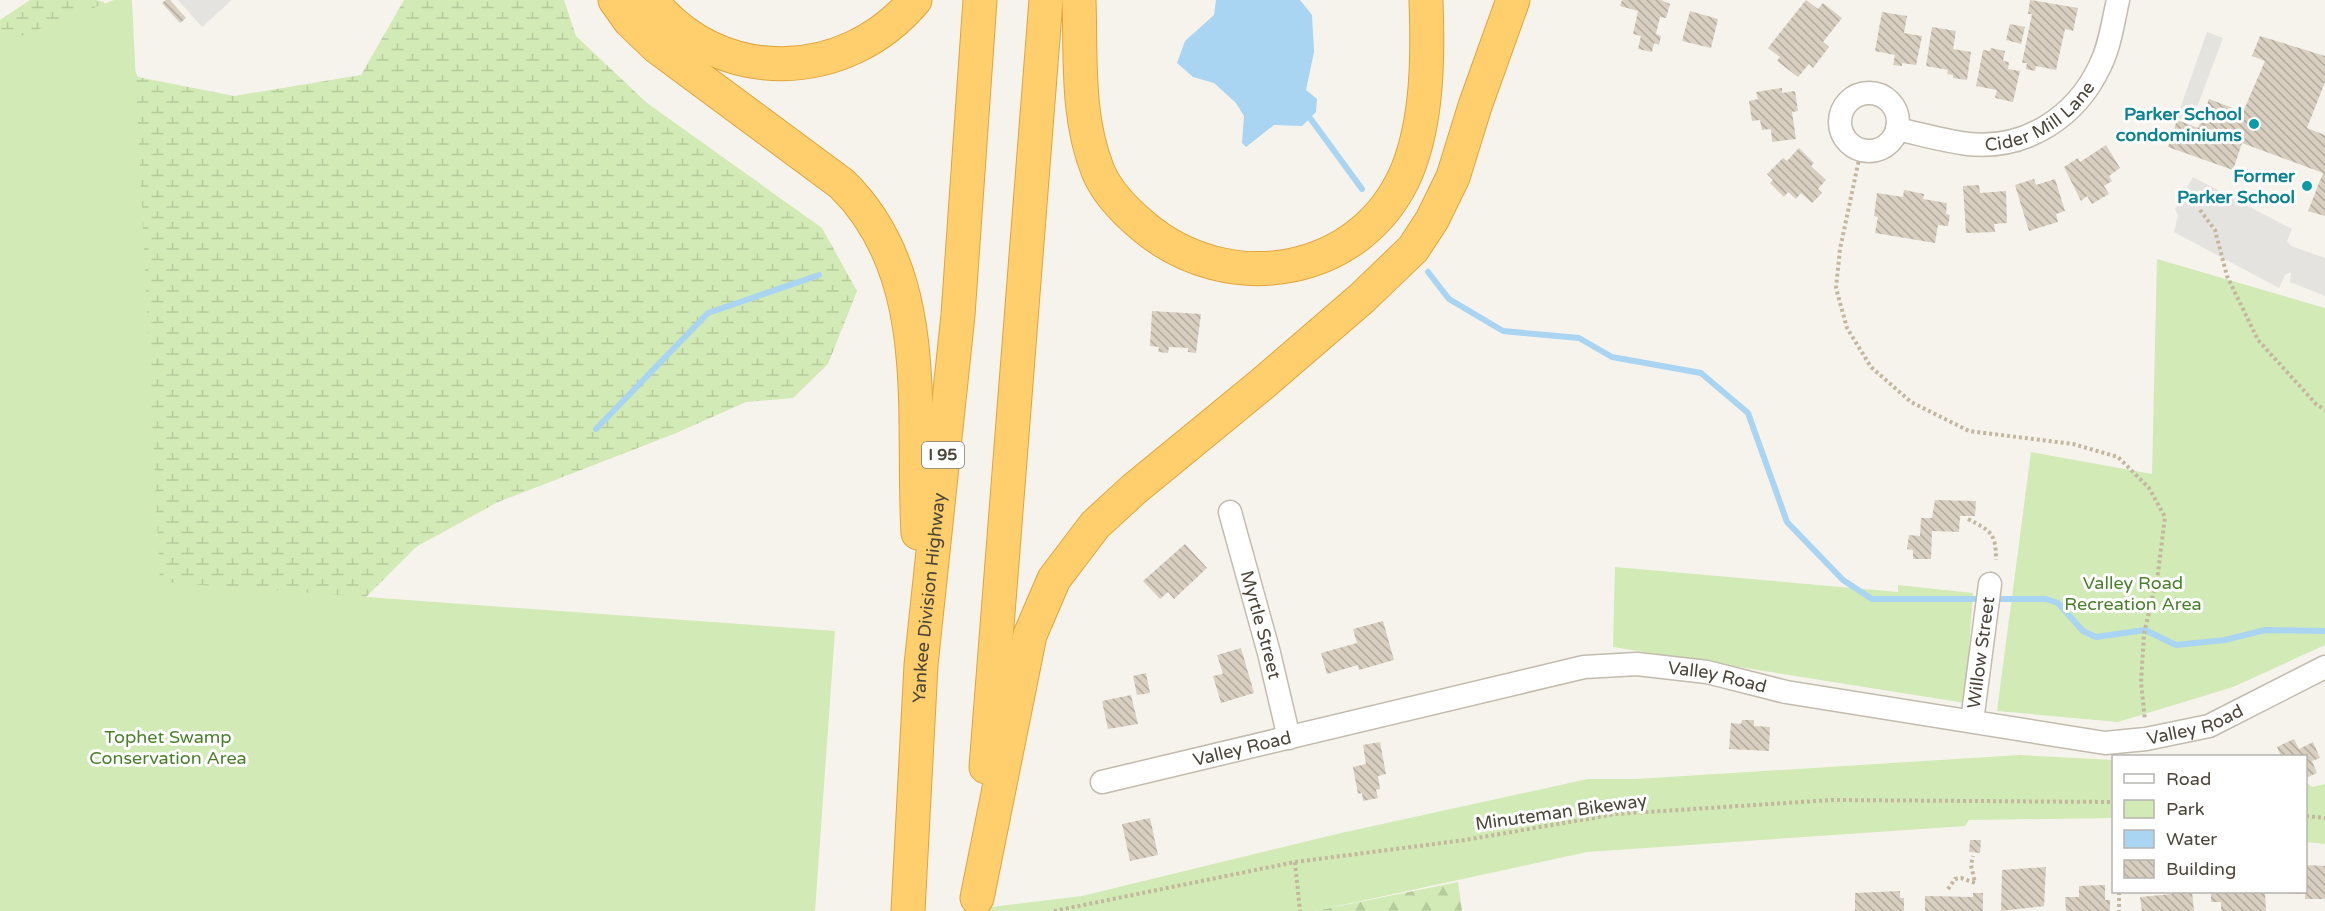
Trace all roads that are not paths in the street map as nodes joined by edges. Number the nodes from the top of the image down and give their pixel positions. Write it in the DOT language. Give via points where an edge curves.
graph roads {
  1 [pos="615,0"];
  2 [pos="651,0"];
  3 [pos="915,0"];
  4 [pos="980,0"];
  5 [pos="1046,0"];
  6 [pos="1079,0"];
  7 [pos="1426,0"];
  8 [pos="1513,0"];
  9 [pos="2118,0"];
  10 [pos="1897,129"];
  11 [pos="1230,512"];
  12 [pos="1990,584"];
  13 [pos="924,637"];
  14 [pos="2325,667"];
  15 [pos="1972,722"];
  16 [pos="1289,738"];
  17 [pos="1102,782"];
  18 [pos="977,904"];
  19 [pos="908,911"];
  1 -- 13 [label="highway" via="657,47 842,184 870,216 890,251 903,286 912,343"];
  2 -- 3 [label="highway" via="672,22 712,48 751,61 786,64 823,60 853,50 880,33"];
  4 -- 13 [label="highway, Yankee Division Highway / I 95" via="958,315"];
  5 -- 18 [label="highway"];
  6 -- 7 [label="highway" via="1082,122 1098,172 1121,208 1182,253 1208,263 1253,270 1274,269 1322,255 1369,226 1389,200 1406,172 1417,136 1426,63"];
  8 -- 18 [label="highway" via="1453,177 1413,249 1261,385 1133,490 1095,525 1054,579 1030,635"];
  9 -- 10 [label="street, Cider Mill Lane" via="2108,46 2096,74 2071,109 2047,127 2024,138 1987,145 1951,142"];
  10 -- 10 [label="street" via="1897,116 1887,100 1870,93 1852,99 1843,109 1840,127 1845,139 1860,150 1880,148 1891,141"];
  11 -- 16 [label="street, Myrtle Street"];
  12 -- 15 [label="street, Willow Street"];
  13 -- 19 [label="highway, Yankee Division Highway / I 95"];
  14 -- 15 [label="street, Valley Road" via="2209,726 2146,739 2105,743"];
  15 -- 16 [label="street, Valley Road" via="1779,691 1707,672 1637,664 1584,667"];
  16 -- 17 [label="street, Valley Road"];
}
